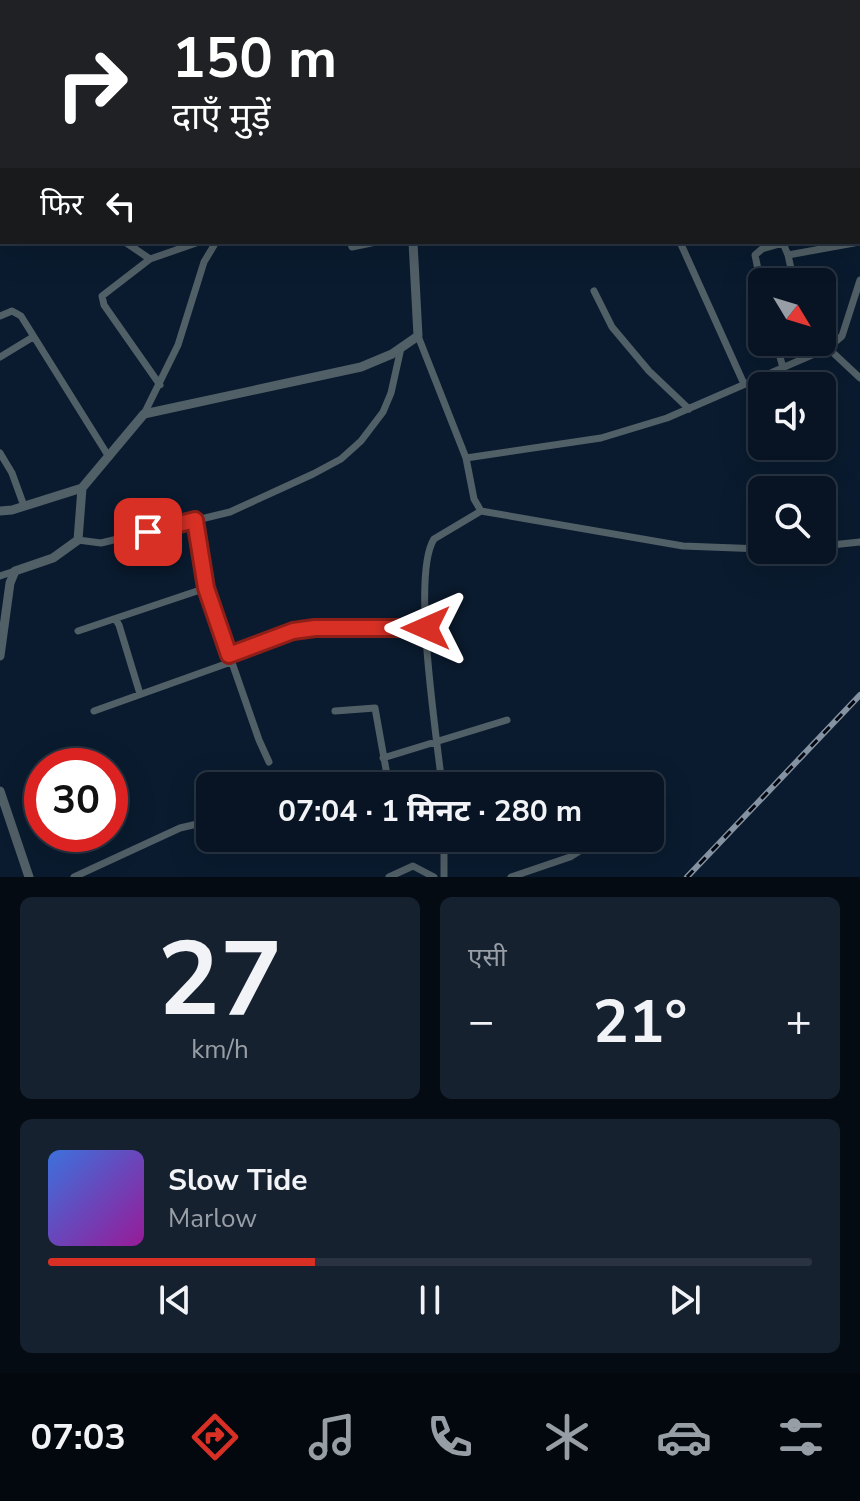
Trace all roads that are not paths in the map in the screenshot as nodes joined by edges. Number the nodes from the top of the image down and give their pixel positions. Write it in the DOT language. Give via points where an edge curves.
graph roads {
  1 [pos="128,244"];
  2 [pos="193,244"];
  3 [pos="215,244"];
  4 [pos="413,244"];
  5 [pos="681,244"];
  6 [pos="772,244"];
  7 [pos="783,244"];
  8 [pos="849,244"];
  9 [pos="788,255"];
  10 [pos="150,259"];
  11 [pos="758,268"];
  12 [pos="791,268"];
  13 [pos="860,280"];
  14 [pos="594,291"];
  15 [pos="0,316"];
  16 [pos="418,336"];
  17 [pos="33,337"];
  18 [pos="836,341"];
  19 [pos="401,348"];
  20 [pos="780,356"];
  21 [pos="810,356"];
  22 [pos="836,356"];
  23 [pos="0,357"];
  24 [pos="783,368"];
  25 [pos="860,378"];
  26 [pos="744,384"];
  27 [pos="160,385"];
  28 [pos="689,409"];
  29 [pos="144,414"];
  30 [pos="0,453"];
  31 [pos="109,457"];
  32 [pos="466,458"];
  33 [pos="82,488"];
  34 [pos="24,506"];
  35 [pos="0,511"];
  36 [pos="481,511"];
  37 [pos="195,520"];
  38 [pos="78,540"];
  39 [pos="860,542"];
  40 [pos="836,545"];
  41 [pos="748,548"];
  42 [pos="15,571"];
  43 [pos="0,576"];
  44 [pos="206,588"];
  45 [pos="116,620"];
  46 [pos="426,628"];
  47 [pos="78,631"];
  48 [pos="0,656"];
  49 [pos="230,658"];
  50 [pos="140,694"];
  51 [pos="94,711"];
  52 [pos="335,711"];
  53 [pos="507,720"];
  54 [pos="438,742"];
  55 [pos="383,758"];
  56 [pos="269,762"];
  57 [pos="386,772"];
  58 [pos="441,772"];
  59 [pos="0,791"];
  60 [pos="196,824"];
  61 [pos="444,852"];
  62 [pos="578,852"];
  63 [pos="29,877"];
  64 [pos="74,877"];
  65 [pos="389,877"];
  66 [pos="434,877"];
  67 [pos="444,877"];
  68 [pos="511,877"];
  1 -- 10 [label="street"];
  2 -- 10 [label="street"];
  3 -- 27 [label="street"];
  4 -- 16 [label="street"];
  5 -- 26 [label="street"];
  6 -- 11 [label="street" via="755,255"];
  7 -- 9 [label="street"];
  8 -- 9 [label="street"];
  9 -- 12 [label="street"];
  10 -- 27 [label="street" via="102,296"];
  13 -- 18 [label="street"];
  14 -- 28 [label="street" via="612,327"];
  15 -- 17 [label="street" via="19,314"];
  16 -- 19 [label="street"];
  16 -- 32 [label="street"];
  17 -- 23 [label="street"];
  17 -- 31 [label="street"];
  19 -- 29 [label="street" via="361,367"];
  19 -- 37 [label="street" via="383,412 341,459 230,512"];
  20 -- 24 [label="street"];
  21 -- 24 [label="street"];
  22 -- 25 [label="street"];
  24 -- 26 [label="street"];
  26 -- 28 [label="street"];
  27 -- 29 [label="street"];
  28 -- 32 [label="street" via="601,438"];
  29 -- 31 [label="street"];
  30 -- 34 [label="street"];
  31 -- 33 [label="street"];
  32 -- 36 [label="street"];
  33 -- 34 [label="street"];
  33 -- 38 [label="street"];
  34 -- 35 [label="street"];
  36 -- 41 [label="street" via="683,546"];
  36 -- 46 [label="street" via="431,544 424,589"];
  37 -- 38 [label="street" via="101,543"];
  37 -- 44 [label="street"];
  38 -- 42 [label="street" via="53,558"];
  39 -- 40 [label="street"];
  42 -- 43 [label="street"];
  42 -- 48 [label="street"];
  44 -- 45 [label="street"];
  44 -- 49 [label="street"];
  45 -- 47 [label="street"];
  45 -- 50 [label="street"];
  46 -- 49 [label="street" via="293,631"];
  46 -- 54 [label="street"];
  49 -- 50 [label="street"];
  49 -- 56 [label="street"];
  50 -- 51 [label="street"];
  52 -- 55 [label="street" via="375,708"];
  53 -- 54 [label="street"];
  54 -- 55 [label="street"];
  54 -- 58 [label="street"];
  55 -- 57 [label="street"];
  59 -- 63 [label="street"];
  60 -- 64 [label="street"];
  61 -- 67 [label="street"];
  62 -- 68 [label="street"];
  65 -- 66 [label="street" via="413,866"];
}
